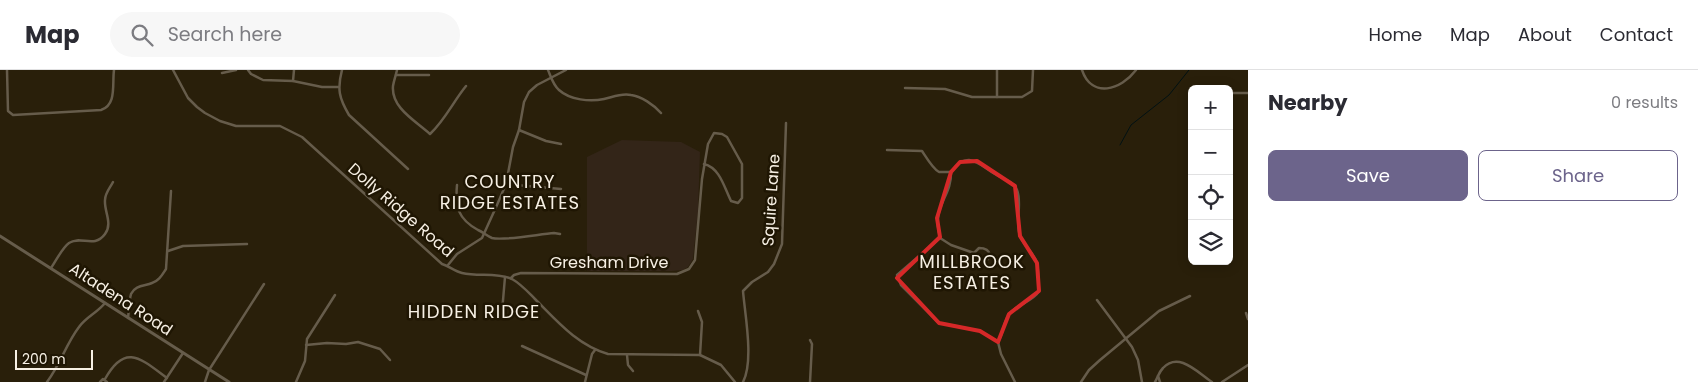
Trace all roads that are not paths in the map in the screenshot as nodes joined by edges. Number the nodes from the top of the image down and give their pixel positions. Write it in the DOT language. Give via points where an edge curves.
graph roads {
  1 [pos="8,70"];
  2 [pos="108,70"];
  3 [pos="174,70"];
  4 [pos="236,70"];
  5 [pos="248,70"];
  6 [pos="294,70"];
  7 [pos="342,70"];
  8 [pos="396,70"];
  9 [pos="548,70"];
  10 [pos="566,70"];
  11 [pos="997,70"];
  12 [pos="1033,70"];
  13 [pos="1082,70"];
  14 [pos="1136,70"];
  15 [pos="114,71"];
  16 [pos="222,73"];
  17 [pos="396,74"];
  18 [pos="429,75"];
  19 [pos="551,78"];
  20 [pos="294,81"];
  21 [pos="466,86"];
  22 [pos="338,87"];
  23 [pos="906,88"];
  24 [pos="1233,93"];
  25 [pos="1248,93"];
  26 [pos="997,97"];
  27 [pos="661,113"];
  28 [pos="786,123"];
  29 [pos="519,130"];
  30 [pos="561,144"];
  31 [pos="887,150"];
  32 [pos="704,164"];
  33 [pos="408,169"];
  34 [pos="950,172"];
  35 [pos="113,182"];
  36 [pos="506,184"];
  37 [pos="457,185"];
  38 [pos="561,189"];
  39 [pos="171,191"];
  40 [pos="484,233"];
  41 [pos="560,234"];
  42 [pos="0,236"];
  43 [pos="940,238"];
  44 [pos="247,244"];
  45 [pos="168,251"];
  46 [pos="974,253"];
  47 [pos="448,265"];
  48 [pos="51,268"];
  49 [pos="505,277"];
  50 [pos="511,278"];
  51 [pos="264,284"];
  52 [pos="335,295"];
  53 [pos="1190,296"];
  54 [pos="1097,300"];
  55 [pos="105,303"];
  56 [pos="698,311"];
  57 [pos="502,312"];
  58 [pos="1246,313"];
  59 [pos="128,318"];
  60 [pos="1248,319"];
  61 [pos="810,340"];
  62 [pos="1126,340"];
  63 [pos="998,342"];
  64 [pos="306,345"];
  65 [pos="522,346"];
  66 [pos="595,350"];
  67 [pos="183,353"];
  68 [pos="627,355"];
  69 [pos="700,356"];
  70 [pos="390,360"];
  71 [pos="1248,365"];
  72 [pos="209,370"];
  73 [pos="633,371"];
  74 [pos="586,375"];
  75 [pos="1158,376"];
  76 [pos="167,378"];
  77 [pos="106,381"];
  78 [pos="47,382"];
  79 [pos="100,382"];
  80 [pos="164,382"];
  81 [pos="205,382"];
  82 [pos="229,382"];
  83 [pos="296,382"];
  84 [pos="585,382"];
  85 [pos="735,382"];
  86 [pos="743,382"];
  87 [pos="810,382"];
  88 [pos="1015,382"];
  89 [pos="1081,382"];
  90 [pos="1142,382"];
  91 [pos="1155,382"];
  92 [pos="1160,382"];
  93 [pos="1212,382"];
  94 [pos="1222,382"];
  1 -- 15 [label="street" via="8,111 13,114 107,108 112,101"];
  2 -- 15 [label="street"];
  3 -- 47 [label="street, Dolly Ridge Road" via="188,98 220,121 236,126 280,126 302,137 434,257"];
  4 -- 16 [label="street"];
  5 -- 20 [label="street" via="259,79"];
  6 -- 20 [label="street"];
  7 -- 22 [label="street"];
  8 -- 17 [label="street"];
  9 -- 19 [label="street"];
  10 -- 19 [label="street"];
  11 -- 26 [label="street"];
  12 -- 26 [label="street" via="1032,91 1028,95"];
  13 -- 14 [label="street" via="1089,83 1099,88 1113,88 1127,82"];
  17 -- 18 [label="street"];
  17 -- 21 [label="street" via="394,98 400,108 430,134"];
  19 -- 27 [label="street" via="560,91 576,98 603,100 632,95"];
  19 -- 29 [label="street" via="529,92"];
  20 -- 22 [label="street"];
  22 -- 33 [label="street" via="350,114"];
  23 -- 26 [label="street"];
  24 -- 25 [label="street"];
  28 -- 86 [label="street, Squire Lane" via="782,244 768,272 743,291 748,343 747,374"];
  29 -- 30 [label="street"];
  29 -- 36 [label="street"];
  31 -- 34 [label="street" via="922,151 935,170"];
  32 -- 32 [label="street, Gresham Drive" via="708,144 714,134 728,137 742,164 741,201 731,201 716,171"];
  32 -- 50 [label="street, Gresham Drive" via="695,260 686,271 677,274 521,273"];
  34 -- 43 [label="street" via="937,218"];
  34 -- 63 [label="street" via="960,162 968,159 977,161 1009,181 1018,195 1018,228 1037,263 1039,292 1009,314"];
  35 -- 48 [label="street" via="105,200 108,226 105,234 94,242 80,240 68,244"];
  36 -- 38 [label="street"];
  36 -- 40 [label="street"];
  37 -- 40 [label="street" via="457,207 462,217 470,226"];
  39 -- 45 [label="street"];
  40 -- 41 [label="street" via="492,238"];
  40 -- 47 [label="street" via="478,242 456,254"];
  42 -- 48 [label="street, Altadena Road"];
  43 -- 46 [label="street"];
  43 -- 63 [label="street" via="897,275 901,285 935,320 946,326 980,331"];
  44 -- 45 [label="street" via="183,246"];
  45 -- 59 [label="street" via="166,270 160,279 139,286 131,294"];
  46 -- 46 [label="street" via="982,248 990,255 985,261 977,259"];
  47 -- 49 [label="street, Dolly Ridge Road" via="463,273"];
  48 -- 55 [label="street, Altadena Road"];
  49 -- 50 [label="street, Dolly Ridge Road"];
  49 -- 57 [label="street"];
  50 -- 66 [label="street" via="573,336"];
  51 -- 72 [label="street"];
  52 -- 64 [label="street"];
  53 -- 62 [label="street" via="1158,311"];
  54 -- 62 [label="street"];
  55 -- 59 [label="street, Altadena Road"];
  55 -- 78 [label="street" via="80,325"];
  56 -- 69 [label="street" via="702,322"];
  58 -- 60 [label="street"];
  59 -- 67 [label="street, Altadena Road"];
  61 -- 87 [label="street"];
  62 -- 89 [label="street" via="1089,370"];
  62 -- 90 [label="street" via="1138,360"];
  63 -- 88 [label="street"];
  64 -- 70 [label="street" via="358,342 380,349"];
  64 -- 83 [label="street" via="305,361"];
  65 -- 74 [label="street"];
  66 -- 68 [label="street"];
  66 -- 74 [label="street"];
  67 -- 72 [label="street, Altadena Road"];
  67 -- 76 [label="street"];
  68 -- 69 [label="street"];
  68 -- 73 [label="street" via="628,365"];
  69 -- 85 [label="street" via="720,365"];
  71 -- 94 [label="street"];
  72 -- 81 [label="street"];
  72 -- 82 [label="street, Altadena Road"];
  74 -- 84 [label="street"];
  75 -- 91 [label="street"];
  75 -- 92 [label="street"];
  75 -- 93 [label="street" via="1167,364 1175,361 1190,365"];
  76 -- 77 [label="street" via="144,362 130,357 117,362"];
  76 -- 80 [label="street"];
  77 -- 79 [label="street"];
}
